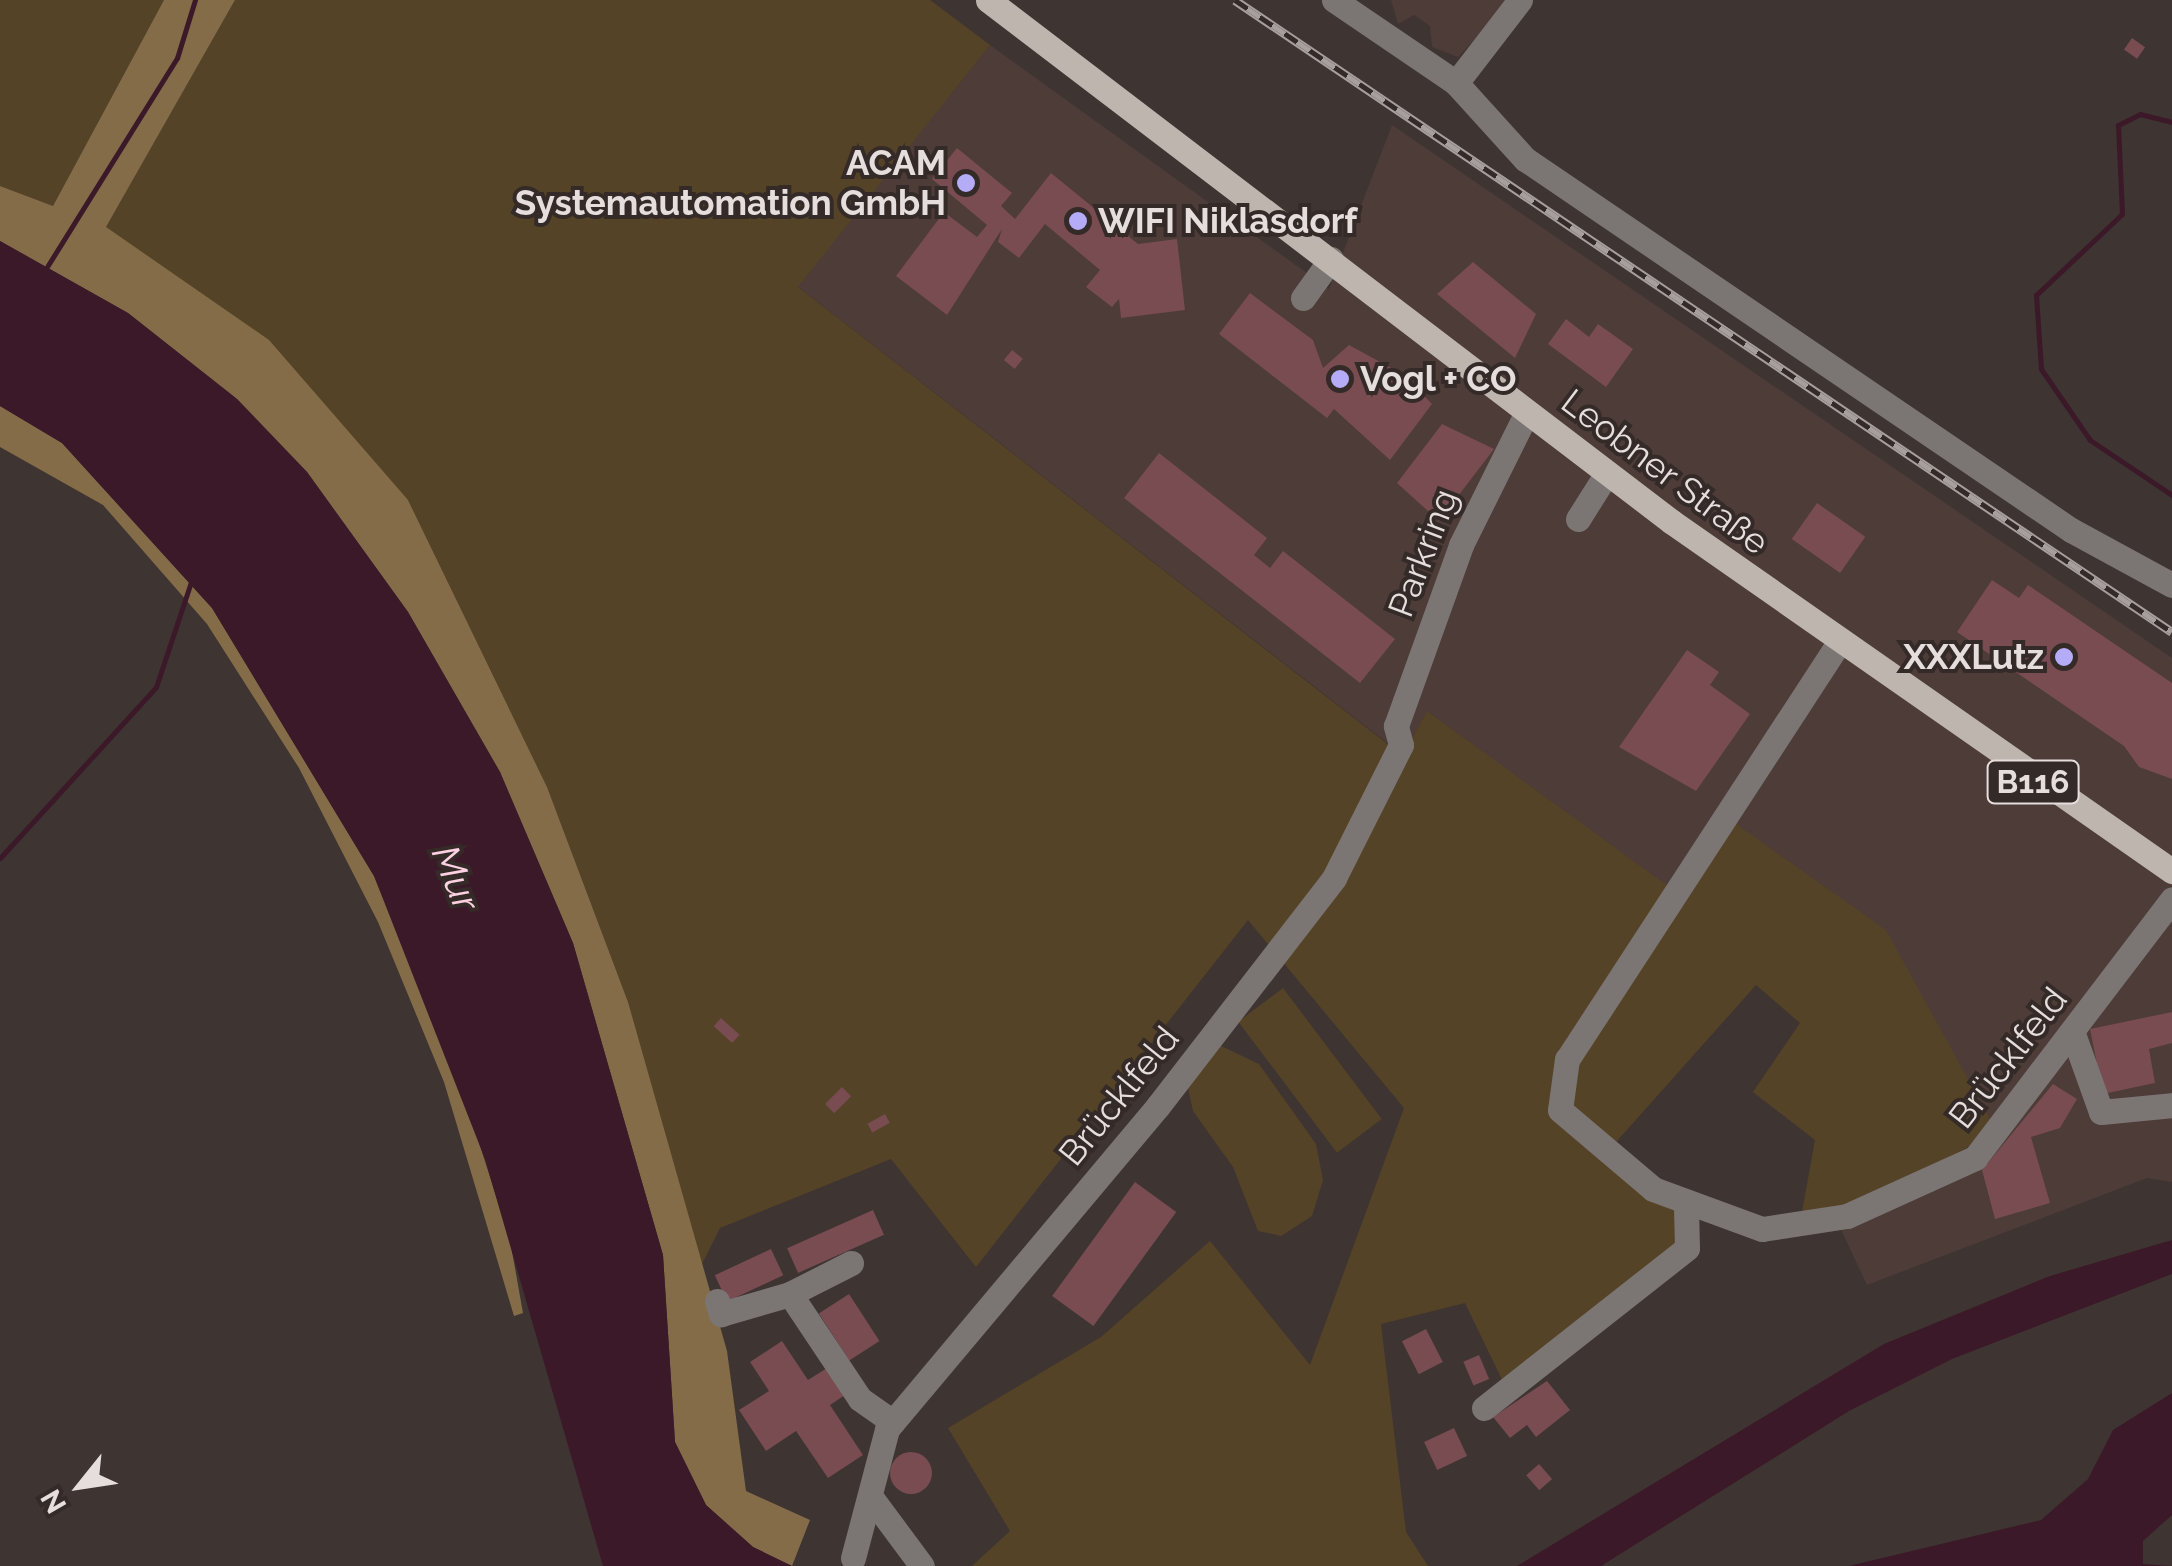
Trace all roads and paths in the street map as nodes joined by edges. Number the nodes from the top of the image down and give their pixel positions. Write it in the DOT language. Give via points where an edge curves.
graph roads {
  1 [pos="989,0"];
  2 [pos="1334,0"];
  3 [pos="1520,0"];
  4 [pos="1456,84"];
  5 [pos="1330,259"];
  6 [pos="1302,298"];
  7 [pos="1526,412"];
  8 [pos="1606,472"];
  9 [pos="1578,519"];
  10 [pos="2172,585"];
  11 [pos="1838,644"];
  12 [pos="1396,726"];
  13 [pos="2172,871"];
  14 [pos="2172,899"];
  15 [pos="2072,1031"];
  16 [pos="2172,1105"];
  17 [pos="1686,1206"];
  18 [pos="851,1263"];
  19 [pos="790,1294"];
  20 [pos="716,1302"];
  21 [pos="1484,1408"];
  22 [pos="893,1422"];
  23 [pos="870,1496"];
  24 [pos="853,1558"];
  25 [pos="922,1566"];
  1 -- 5 [label="main road, Leobner Straße / B116"];
  2 -- 4 [label="street"];
  3 -- 4 [label="street"];
  4 -- 10 [label="street" via="1525,159 2071,530"];
  5 -- 6 [label="street"];
  5 -- 7 [label="main road, Leobner Straße / B116"];
  7 -- 8 [label="main road, Leobner Straße / B116"];
  7 -- 12 [label="street, Parkring" via="1461,545"];
  8 -- 9 [label="street"];
  8 -- 11 [label="main road, Leobner Straße / B116"];
  11 -- 13 [label="main road, Leobner Straße / B116"];
  11 -- 17 [label="street, Brücklfeld" via="1567,1059 1560,1110"];
  12 -- 22 [label="street, Brücklfeld" via="1401,744 1334,878"];
  14 -- 15 [label="street, Brücklfeld"];
  15 -- 16 [label="street" via="2100,1112"];
  15 -- 17 [label="street, Brücklfeld" via="2021,1108 1975,1158 1943,1173 1847,1216 1762,1229"];
  17 -- 21 [label="street" via="1686,1248"];
  18 -- 19 [label="street"];
  19 -- 20 [label="street" via="721,1314"];
  19 -- 22 [label="street" via="860,1399"];
  22 -- 23 [label="street, Brücklfeld"];
  23 -- 24 [label="street, Brücklfeld"];
  23 -- 25 [label="street"];
}
